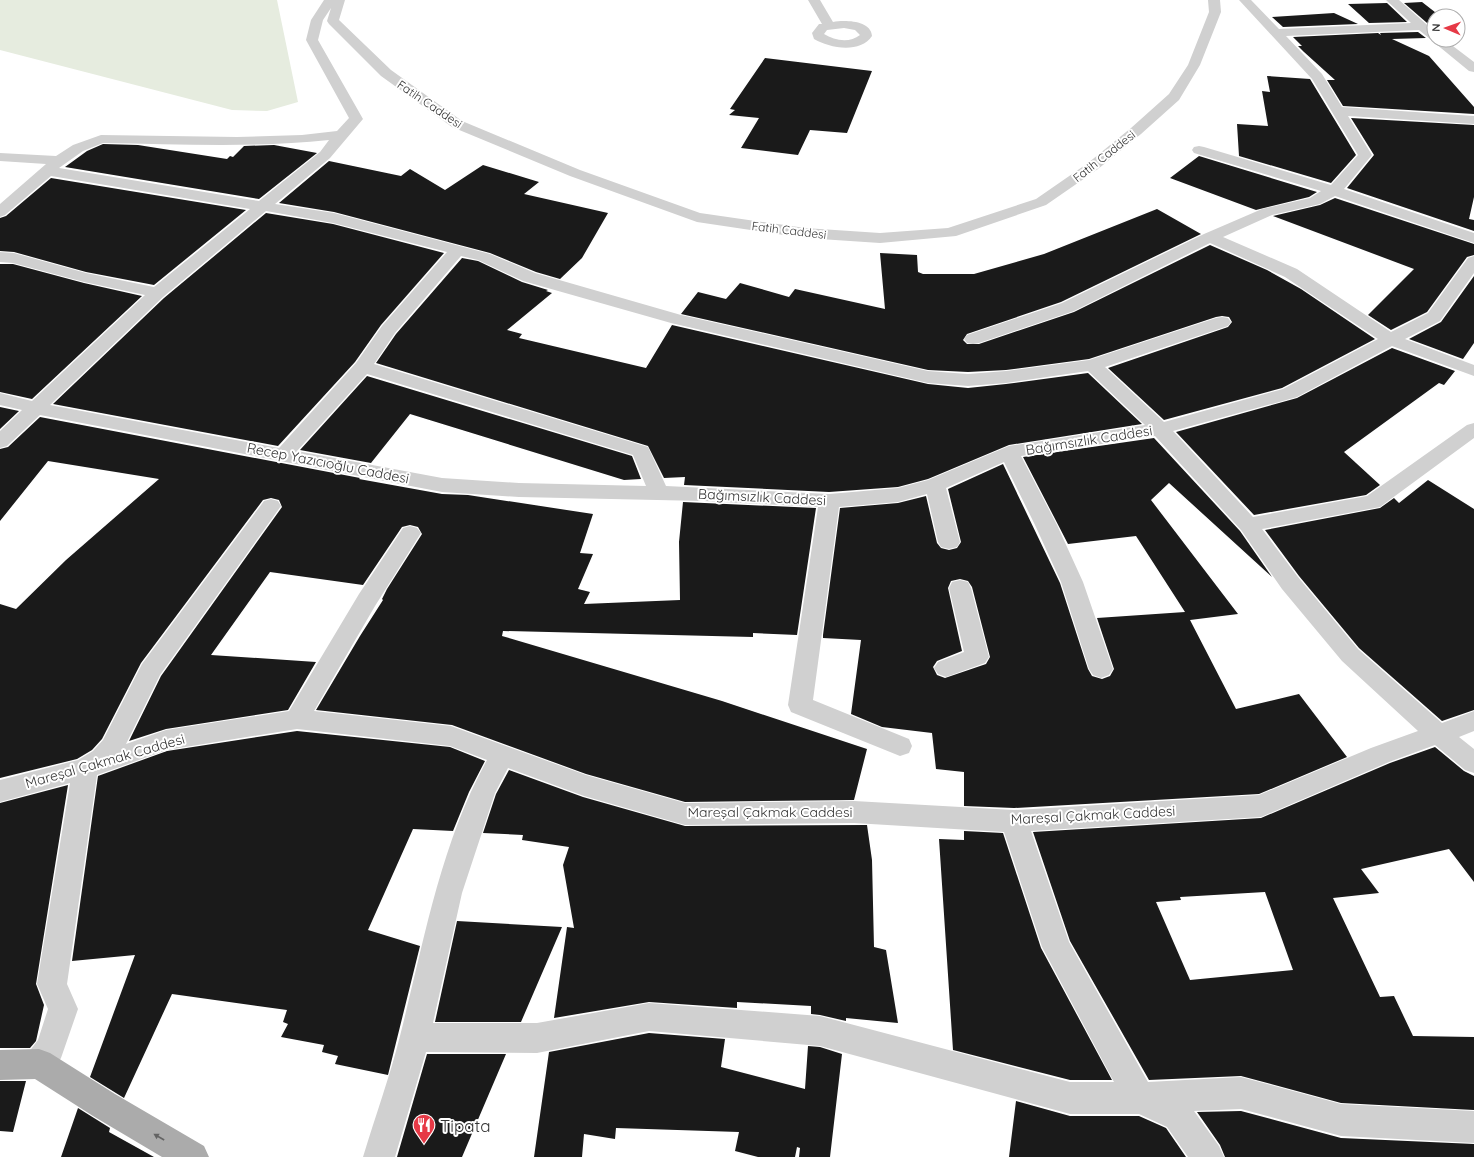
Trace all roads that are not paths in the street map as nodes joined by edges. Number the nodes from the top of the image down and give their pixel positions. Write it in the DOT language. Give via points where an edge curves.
graph roads {
  1 [pos="330,0"];
  2 [pos="339,0"];
  3 [pos="814,0"];
  4 [pos="1214,0"];
  5 [pos="1245,0"];
  6 [pos="1392,0"];
  7 [pos="829,26"];
  8 [pos="1422,26"];
  9 [pos="1426,30"];
  10 [pos="1276,33"];
  11 [pos="1448,48"];
  12 [pos="1474,68"];
  13 [pos="1338,111"];
  14 [pos="1474,120"];
  15 [pos="341,134"];
  16 [pos="1199,150"];
  17 [pos="0,157"];
  18 [pos="54,166"];
  19 [pos="1333,190"];
  20 [pos="262,207"];
  21 [pos="0,212"];
  22 [pos="1210,237"];
  23 [pos="1474,238"];
  24 [pos="458,250"];
  25 [pos="0,257"];
  26 [pos="1474,261"];
  27 [pos="157,293"];
  28 [pos="1222,322"];
  29 [pos="973,339"];
  30 [pos="1391,340"];
  31 [pos="1092,365"];
  32 [pos="363,367"];
  33 [pos="1474,371"];
  34 [pos="0,399"];
  35 [pos="35,408"];
  36 [pos="1160,429"];
  37 [pos="1474,429"];
  38 [pos="0,442"];
  39 [pos="1009,452"];
  40 [pos="284,454"];
  41 [pos="935,485"];
  42 [pos="659,493"];
  43 [pos="829,501"];
  44 [pos="271,506"];
  45 [pos="1248,525"];
  46 [pos="410,533"];
  47 [pos="949,542"];
  48 [pos="960,588"];
  49 [pos="946,668"];
  50 [pos="1101,669"];
  51 [pos="297,719"];
  52 [pos="1474,722"];
  53 [pos="1438,734"];
  54 [pos="900,746"];
  55 [pos="502,754"];
  56 [pos="1474,763"];
  57 [pos="85,769"];
  58 [pos="0,791"];
  59 [pos="1014,821"];
  60 [pos="415,1037"];
  61 [pos="39,1064"];
  62 [pos="0,1065"];
  63 [pos="1140,1098"];
  64 [pos="1474,1127"];
  65 [pos="192,1157"];
  66 [pos="378,1157"];
  67 [pos="1208,1157"];
  1 -- 15 [label="street" via="317,20 312,40 356,119"];
  2 -- 4 [label="street, Fatih Caddesi" via="333,21 386,74 457,124 575,172 697,217 805,233 880,238 950,233 1041,202 1093,166 1174,97 1194,65 1215,12"];
  3 -- 7 [label="street"];
  5 -- 10 [label="street"];
  6 -- 8 [label="street"];
  8 -- 9 [label="street"];
  8 -- 10 [label="street"];
  10 -- 13 [label="street" via="1317,77"];
  11 -- 12 [label="street"];
  13 -- 14 [label="street"];
  13 -- 19 [label="street" via="1365,155"];
  15 -- 18 [label="street" via="302,139 237,141 101,139 78,148"];
  15 -- 20 [label="street" via="325,155"];
  16 -- 19 [label="street"];
  17 -- 18 [label="street"];
  18 -- 20 [label="street"];
  18 -- 21 [label="street"];
  19 -- 22 [label="street" via="1315,201 1267,212"];
  19 -- 23 [label="street"];
  20 -- 24 [label="street" via="334,218"];
  20 -- 27 [label="street"];
  22 -- 29 [label="street" via="1068,307"];
  22 -- 30 [label="street" via="1291,273"];
  24 -- 31 [label="street" via="484,257 529,277 670,317 928,377 968,380"];
  24 -- 32 [label="street" via="388,330"];
  25 -- 27 [label="street" via="14,258"];
  26 -- 30 [label="street, Bağımsızlık Caddesi" via="1434,317"];
  27 -- 35 [label="street"];
  28 -- 31 [label="street"];
  30 -- 33 [label="street"];
  30 -- 36 [label="street, Bağımsızlık Caddesi" via="1290,393"];
  31 -- 36 [label="street"];
  32 -- 40 [label="street"];
  32 -- 42 [label="street" via="641,451"];
  34 -- 35 [label="street, Recep Yazıcıoğlu Caddesi"];
  35 -- 38 [label="street"];
  35 -- 40 [label="street, Recep Yazıcıoğlu Caddesi"];
  36 -- 39 [label="street, Bağımsızlık Caddesi"];
  36 -- 45 [label="street"];
  37 -- 45 [label="street" via="1373,502"];
  39 -- 41 [label="street, Bağımsızlık Caddesi"];
  39 -- 50 [label="street" via="1072,582"];
  40 -- 42 [label="street, Recep Yazıcıoğlu Caddesi" via="442,485 519,490"];
  41 -- 43 [label="street, Bağımsızlık Caddesi" via="898,495"];
  41 -- 47 [label="street"];
  42 -- 43 [label="street, Bağımsızlık Caddesi"];
  43 -- 54 [label="street" via="800,705"];
  44 -- 57 [label="street" via="150,670 112,747 102,758"];
  45 -- 53 [label="street" via="1290,583 1350,655"];
  46 -- 51 [label="street"];
  48 -- 49 [label="street" via="977,657"];
  51 -- 55 [label="street, Mareşal Çakmak Caddesi" via="451,736"];
  51 -- 57 [label="street, Mareşal Çakmak Caddesi" via="166,740"];
  52 -- 53 [label="street, Mareşal Çakmak Caddesi"];
  53 -- 56 [label="street"];
  53 -- 59 [label="street, Mareşal Çakmak Caddesi" via="1380,755 1261,806"];
  55 -- 59 [label="street, Mareşal Çakmak Caddesi" via="584,785 685,814 854,812"];
  55 -- 60 [label="street" via="482,792 448,893"];
  57 -- 58 [label="street, Mareşal Çakmak Caddesi"];
  57 -- 61 [label="street" via="52,984 63,1009 50,1048"];
  59 -- 63 [label="street" via="1056,947"];
  60 -- 63 [label="street" via="537,1038 649,1017 820,1030 1070,1098"];
  60 -- 66 [label="street"];
  61 -- 62 [label="main road"];
  65 -- 61 [label="main road, one-way" via="104,1106"];
  63 -- 64 [label="street" via="1241,1093 1341,1120"];
  63 -- 67 [label="street" via="1178,1116"];
}
